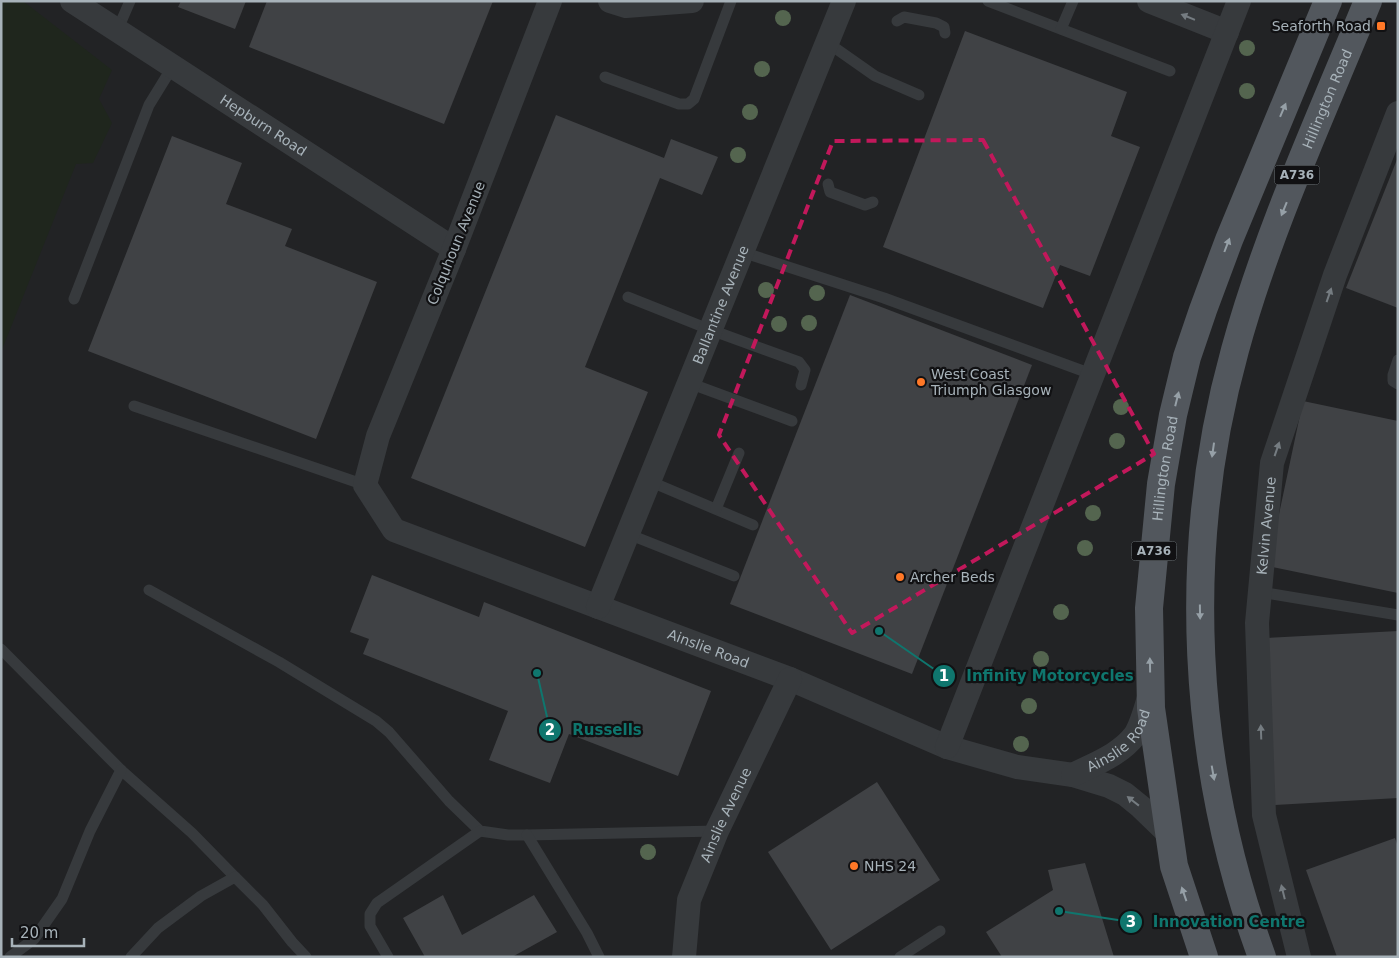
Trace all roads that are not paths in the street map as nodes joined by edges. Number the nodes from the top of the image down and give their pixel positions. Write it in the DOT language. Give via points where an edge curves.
graph roads {
  1 [pos="72,1"];
  2 [pos="130,1"];
  3 [pos="550,1"];
  4 [pos="610,1"];
  5 [pos="692,1"];
  6 [pos="731,1"];
  7 [pos="844,1"];
  8 [pos="988,1"];
  9 [pos="1073,1"];
  10 [pos="1149,1"];
  11 [pos="1239,1"];
  12 [pos="1328,1"];
  13 [pos="1368,1"];
  14 [pos="897,21"];
  15 [pos="1061,29"];
  16 [pos="117,30"];
  17 [pos="1227,32"];
  18 [pos="945,33"];
  19 [pos="828,43"];
  20 [pos="173,66"];
  21 [pos="1170,71"];
  22 [pos="604,76"];
  23 [pos="919,95"];
  24 [pos="1398,113"];
  25 [pos="828,184"];
  26 [pos="873,202"];
  27 [pos="454,249"];
  28 [pos="742,252"];
  29 [pos="628,297"];
  30 [pos="74,299"];
  31 [pos="711,330"];
  32 [pos="1398,360"];
  33 [pos="1094,375"];
  34 [pos="689,383"];
  35 [pos="1398,384"];
  36 [pos="801,385"];
  37 [pos="134,406"];
  38 [pos="792,421"];
  39 [pos="739,453"];
  40 [pos="649,481"];
  41 [pos="365,485"];
  42 [pos="716,510"];
  43 [pos="753,525"];
  44 [pos="628,534"];
  45 [pos="734,576"];
  46 [pos="149,590"];
  47 [pos="1260,592"];
  48 [pos="598,607"];
  49 [pos="1398,615"];
  50 [pos="1,649"];
  51 [pos="790,678"];
  52 [pos="1150,694"];
  53 [pos="947,747"];
  54 [pos="121,770"];
  55 [pos="1073,775"];
  56 [pos="480,831"];
  57 [pos="717,831"];
  58 [pos="1169,834"];
  59 [pos="527,835"];
  60 [pos="235,877"];
  61 [pos="940,931"];
  62 [pos="10,957"];
  63 [pos="132,957"];
  64 [pos="306,957"];
  65 [pos="388,957"];
  66 [pos="599,957"];
  67 [pos="684,957"];
  68 [pos="900,957"];
  69 [pos="1204,957"];
  70 [pos="1262,957"];
  71 [pos="1299,957"];
  1 -- 16 [label="street, Hepburn Road"];
  2 -- 16 [label="lane"];
  3 -- 27 [label="street, Colquhoun Avenue"];
  4 -- 5 [label="street" via="626,6"];
  6 -- 22 [label="lane" via="694,99 688,104 679,104"];
  7 -- 19 [label="street, Ballantine Avenue"];
  8 -- 15 [label="lane"];
  9 -- 15 [label="lane"];
  17 -- 10 [label="street, one-way"];
  11 -- 17 [label="street"];
  52 -- 12 [label="main road, Hillington Road / A736, one-way" via="1149,608 1160,484 1187,357 1229,240"];
  13 -- 70 [label="main road, Hillington Road / A736, one-way" via="1249,301 1213,444 1206,499 1200,608 1211,757 1232,865"];
  14 -- 18 [label="lane" via="904,17 936,24 944,27"];
  15 -- 21 [label="lane"];
  16 -- 20 [label="street, Hepburn Road"];
  17 -- 33 [label="street"];
  19 -- 23 [label="lane" via="875,76"];
  19 -- 28 [label="street, Ballantine Avenue"];
  20 -- 27 [label="street, Hepburn Road"];
  20 -- 30 [label="lane" via="148,104"];
  47 -- 24 [label="street, Kelvin Avenue, one-way" via="1272,463 1336,275"];
  25 -- 26 [label="lane" via="830,192 865,205"];
  27 -- 41 [label="street, Colquhoun Avenue" via="378,436"];
  28 -- 31 [label="street, Ballantine Avenue"];
  28 -- 33 [label="lane" via="884,298"];
  29 -- 31 [label="lane"];
  31 -- 34 [label="street, Ballantine Avenue"];
  31 -- 36 [label="lane" via="799,362 805,370"];
  32 -- 35 [label="lane" via="1393,381"];
  33 -- 53 [label="street"];
  34 -- 38 [label="lane"];
  34 -- 40 [label="street, Ballantine Avenue"];
  37 -- 41 [label="lane"];
  39 -- 42 [label="lane"];
  40 -- 42 [label="lane"];
  40 -- 44 [label="street, Ballantine Avenue"];
  41 -- 48 [label="street, Ainslie Road" via="394,530"];
  42 -- 43 [label="lane"];
  44 -- 45 [label="lane"];
  44 -- 48 [label="street, Ballantine Avenue"];
  46 -- 56 [label="lane" via="279,662 376,721 448,801"];
  47 -- 49 [label="lane"];
  71 -- 47 [label="street, Kelvin Avenue, one-way" via="1264,815 1256,623"];
  48 -- 51 [label="street, Ainslie Road"];
  50 -- 54 [label="lane"];
  51 -- 53 [label="street, Ainslie Road"];
  51 -- 57 [label="street, Ainslie Avenue"];
  52 -- 55 [label="street, Ainslie Road" via="1136,733 1126,745"];
  52 -- 58 [label="main road, Hillington Road / A736"];
  53 -- 55 [label="street, Ainslie Road" via="1017,767"];
  54 -- 60 [label="lane" via="192,833"];
  54 -- 62 [label="lane" via="90,831 62,899 34,939"];
  58 -- 55 [label="street, Ainslie Road, one-way" via="1124,794"];
  56 -- 59 [label="lane"];
  56 -- 65 [label="lane" via="377,903 370,914 370,926"];
  57 -- 59 [label="lane"];
  57 -- 67 [label="street, Ainslie Avenue" via="689,900"];
  69 -- 58 [label="main road, Hillington Road / A736, one-way" via="1174,866"];
  59 -- 66 [label="lane"];
  60 -- 63 [label="lane" via="201,896 158,928"];
  60 -- 64 [label="lane"];
  61 -- 68 [label="lane"];
}
